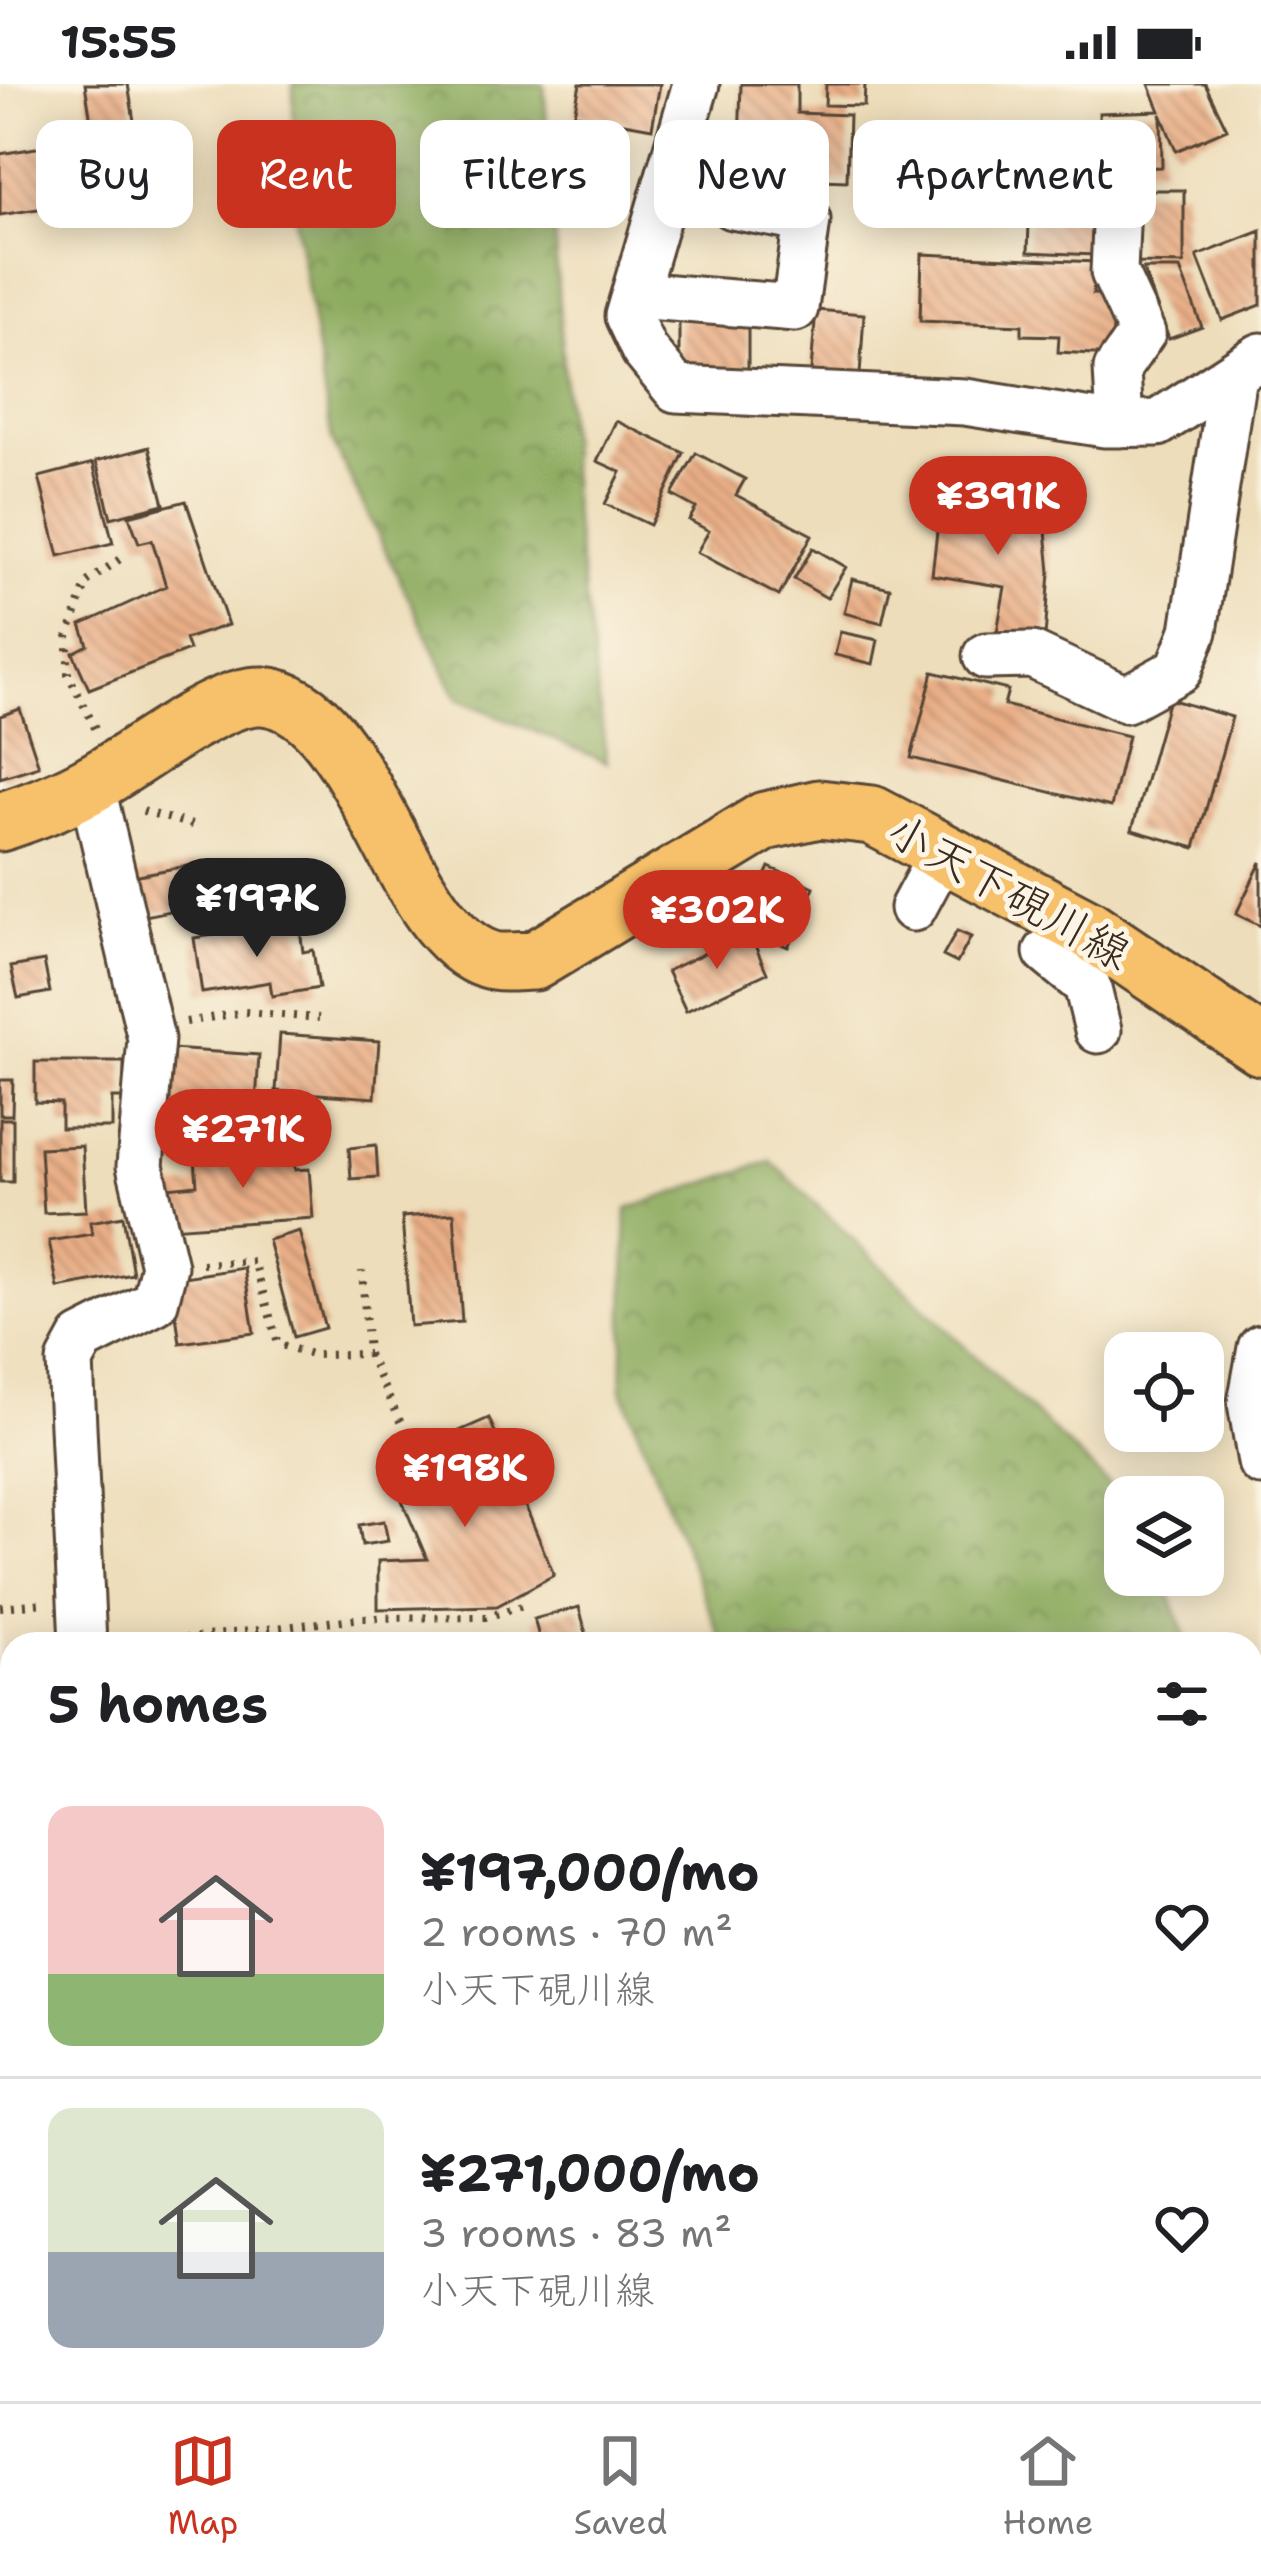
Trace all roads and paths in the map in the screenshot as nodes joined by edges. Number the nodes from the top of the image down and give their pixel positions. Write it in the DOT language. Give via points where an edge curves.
graph roads {
  1 [pos="696,84"];
  2 [pos="806,228"];
  3 [pos="1116,228"];
  4 [pos="634,295"];
  5 [pos="1247,365"];
  6 [pos="1120,424"];
  7 [pos="120,559"];
  8 [pos="986,656"];
  9 [pos="102,791"];
  10 [pos="0,822"];
  11 [pos="196,826"];
  12 [pos="943,852"];
  13 [pos="913,908"];
  14 [pos="1047,952"];
  15 [pos="319,1018"];
  16 [pos="149,1028"];
  17 [pos="1098,1030"];
  18 [pos="1261,1046"];
  19 [pos="161,1253"];
  20 [pos="362,1271"];
  21 [pos="1261,1348"];
  22 [pos="368,1354"];
  23 [pos="419,1461"];
  24 [pos="1261,1462"];
  25 [pos="530,1604"];
  26 [pos="82,1632"];
  27 [pos="241,1632"];
  1 -- 4 [label="street"];
  2 -- 4 [label="street" via="795,308"];
  3 -- 6 [label="street" via="1114,272 1142,333 1117,369"];
  4 -- 6 [label="street" via="628,316 676,389 964,402"];
  5 -- 6 [label="street" via="1158,423"];
  5 -- 8 [label="street" via="1194,631 1179,670 1126,699 1032,655"];
  7 -- 9 [label="path" via="87,582 68,636 68,674"];
  9 -- 10 [label="main road, 小天下硯川線"];
  9 -- 11 [label="path"];
  9 -- 12 [label="main road, 小天下硯川線" via="232,701 264,696 310,716 450,936 490,960 535,962 765,821 819,809 872,814"];
  9 -- 16 [label="street"];
  12 -- 13 [label="street"];
  12 -- 14 [label="main road, 小天下硯川線"];
  14 -- 17 [label="street" via="1087,985"];
  14 -- 18 [label="main road, 小天下硯川線"];
  15 -- 16 [label="path" via="244,1012"];
  16 -- 19 [label="street" via="140,1166"];
  19 -- 22 [label="path" via="192,1265 254,1261 278,1344 314,1355"];
  19 -- 26 [label="street" via="155,1302 82,1339 70,1361"];
  20 -- 22 [label="path"];
  21 -- 24 [label="street" via="1251,1403"];
  22 -- 23 [label="path"];
  25 -- 27 [label="path" via="486,1617 363,1618"];
}
